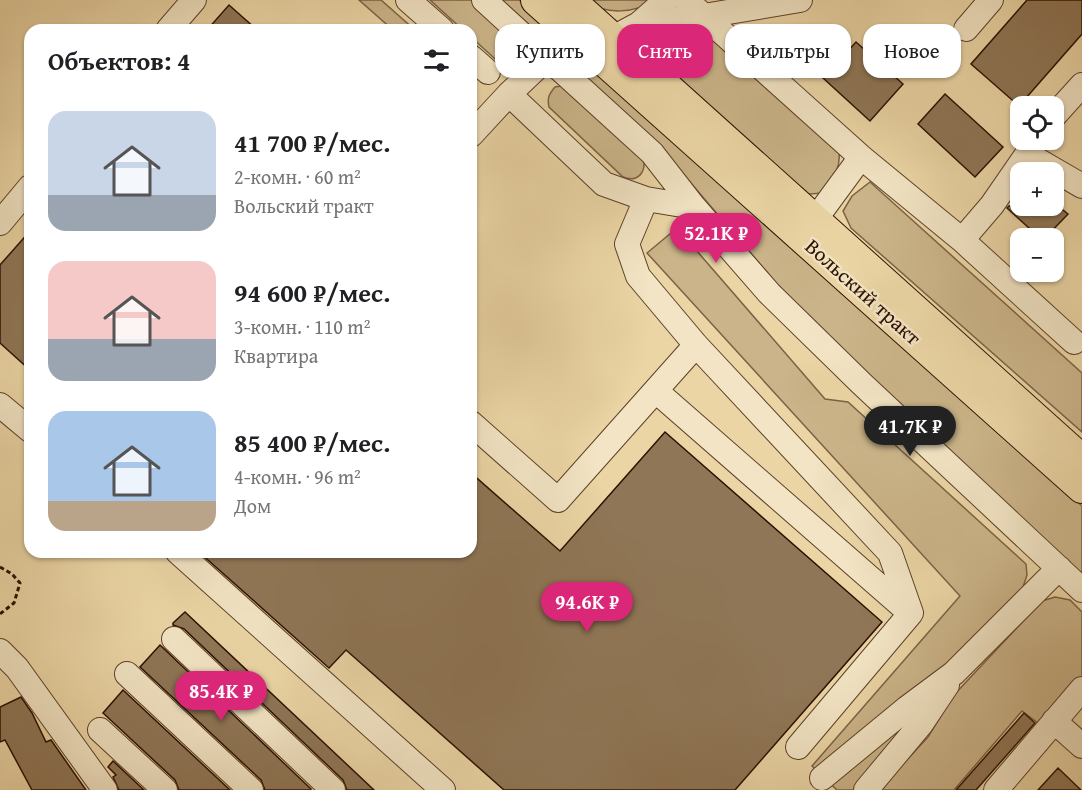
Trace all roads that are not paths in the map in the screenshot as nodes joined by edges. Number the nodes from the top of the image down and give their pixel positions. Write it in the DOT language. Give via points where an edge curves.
graph roads {
  1 [pos="194,0"];
  2 [pos="408,0"];
  3 [pos="484,0"];
  4 [pos="536,0"];
  5 [pos="570,0"];
  6 [pos="666,0"];
  7 [pos="686,0"];
  8 [pos="800,0"];
  9 [pos="991,0"];
  10 [pos="704,16"];
  11 [pos="173,24"];
  12 [pos="435,24"];
  13 [pos="511,24"];
  14 [pos="639,24"];
  15 [pos="966,29"];
  16 [pos="617,36"];
  17 [pos="613,38"];
  18 [pos="526,78"];
  19 [pos="571,78"];
  20 [pos="1082,86"];
  21 [pos="509,94"];
  22 [pos="1064,103"];
  23 [pos="477,129"];
  24 [pos="1030,150"];
  25 [pos="1036,150"];
  26 [pos="861,157"];
  27 [pos="1082,186"];
  28 [pos="24,194"];
  29 [pos="646,199"];
  30 [pos="694,207"];
  31 [pos="814,221"];
  32 [pos="0,223"];
  33 [pos="962,240"];
  34 [pos="1074,342"];
  35 [pos="696,345"];
  36 [pos="657,391"];
  37 [pos="0,405"];
  38 [pos="24,425"];
  39 [pos="477,428"];
  40 [pos="1082,460"];
  41 [pos="1082,488"];
  42 [pos="185,558"];
  43 [pos="1059,568"];
  44 [pos="1082,590"];
  45 [pos="911,613"];
  46 [pos="174,639"];
  47 [pos="0,651"];
  48 [pos="954,673"];
  49 [pos="127,674"];
  50 [pos="1082,689"];
  51 [pos="1054,721"];
  52 [pos="100,730"];
  53 [pos="1082,746"];
  54 [pos="798,747"];
  55 [pos="822,778"];
  56 [pos="105,790"];
  57 [pos="165,790"];
  58 [pos="251,790"];
  59 [pos="333,790"];
  60 [pos="443,790"];
  61 [pos="866,790"];
  62 [pos="996,790"];
  1 -- 11 [label="street"];
  2 -- 12 [label="street"];
  3 -- 13 [label="street"];
  4 -- 41 [label="main road, Вольский тракт"];
  5 -- 17 [label="main road, Вольский тракт"];
  6 -- 14 [label="street"];
  7 -- 10 [label="street"];
  8 -- 10 [label="street"];
  9 -- 15 [label="street"];
  10 -- 14 [label="street"];
  10 -- 26 [label="street"];
  16 -- 17 [label="street"];
  17 -- 31 [label="main road, Вольский тракт"];
  18 -- 21 [label="street"];
  19 -- 30 [label="street" via="652,153"];
  20 -- 22 [label="street"];
  21 -- 23 [label="street"];
  21 -- 29 [label="street" via="604,184"];
  24 -- 33 [label="street"];
  25 -- 27 [label="street"];
  26 -- 31 [label="street"];
  26 -- 33 [label="street"];
  28 -- 32 [label="street"];
  29 -- 30 [label="street"];
  29 -- 35 [label="street" via="627,244 638,276"];
  30 -- 43 [label="street" via="769,293"];
  31 -- 40 [label="main road, Вольский тракт"];
  33 -- 34 [label="street"];
  35 -- 36 [label="street"];
  35 -- 45 [label="street" via="890,553"];
  36 -- 39 [label="street" via="558,500"];
  36 -- 45 [label="street"];
  37 -- 38 [label="street"];
  42 -- 60 [label="street"];
  43 -- 44 [label="street"];
  43 -- 48 [label="street"];
  45 -- 54 [label="street"];
  46 -- 59 [label="street"];
  47 -- 56 [label="street" via="17,668"];
  48 -- 55 [label="street"];
  48 -- 61 [label="street" via="921,724"];
  49 -- 58 [label="street"];
  50 -- 51 [label="street"];
  51 -- 53 [label="street"];
  51 -- 62 [label="street"];
  52 -- 57 [label="street"];
}
